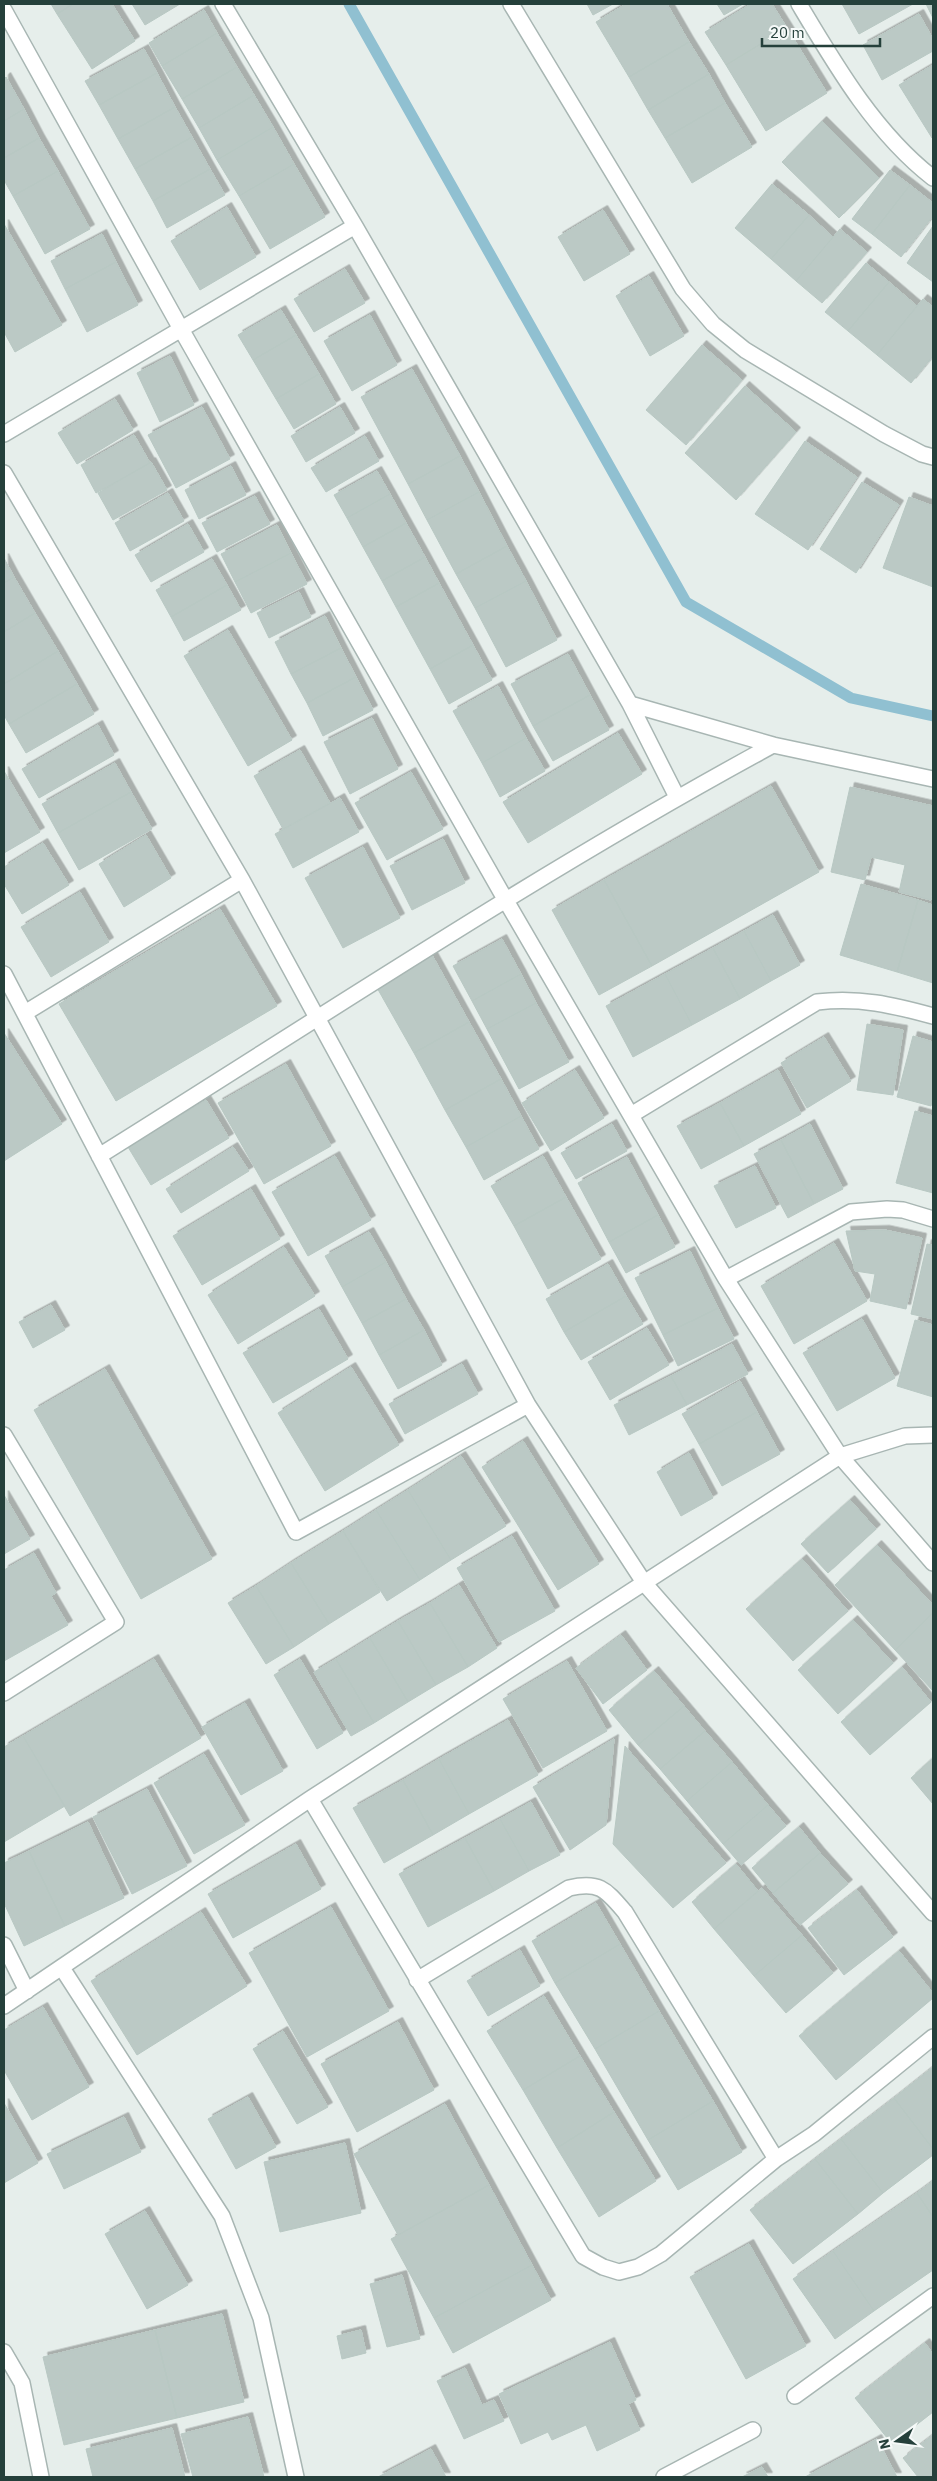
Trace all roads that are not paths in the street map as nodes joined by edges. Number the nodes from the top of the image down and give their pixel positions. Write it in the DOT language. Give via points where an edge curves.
graph roads {
  1 [pos="223,4"];
  2 [pos="511,4"];
  3 [pos="799,4"];
  4 [pos="4,10"];
  5 [pos="933,178"];
  6 [pos="355,226"];
  7 [pos="181,329"];
  8 [pos="4,434"];
  9 [pos="933,457"];
  10 [pos="4,473"];
  11 [pos="630,704"];
  12 [pos="774,745"];
  13 [pos="933,779"];
  14 [pos="677,797"];
  15 [pos="242,880"];
  16 [pos="505,899"];
  17 [pos="4,974"];
  18 [pos="8,992"];
  19 [pos="25,1012"];
  20 [pos="933,1016"];
  21 [pos="317,1020"];
  22 [pos="631,1115"];
  23 [pos="99,1156"];
  24 [pos="933,1219"];
  25 [pos="726,1279"];
  26 [pos="528,1405"];
  27 [pos="933,1435"];
  28 [pos="4,1436"];
  29 [pos="840,1456"];
  30 [pos="933,1562"];
  31 [pos="644,1584"];
  32 [pos="4,1692"];
  33 [pos="310,1799"];
  34 [pos="933,1913"];
  35 [pos="4,1945"];
  36 [pos="62,1968"];
  37 [pos="417,1980"];
  38 [pos="27,1991"];
  39 [pos="4,2006"];
  40 [pos="933,2037"];
  41 [pos="776,2159"];
  42 [pos="933,2296"];
  43 [pos="4,2352"];
  44 [pos="795,2396"];
  45 [pos="753,2430"];
  46 [pos="41,2477"];
  47 [pos="296,2477"];
  48 [pos="664,2477"];
  1 -- 6 [label="street"];
  2 -- 9 [label="street" via="683,289 714,324 745,350 884,434"];
  3 -- 5 [label="street" via="874,119 913,163"];
  4 -- 7 [label="street"];
  6 -- 7 [label="street"];
  6 -- 11 [label="street"];
  7 -- 8 [label="street"];
  7 -- 16 [label="street"];
  10 -- 15 [label="street"];
  11 -- 12 [label="street"];
  11 -- 14 [label="street"];
  12 -- 13 [label="street"];
  12 -- 14 [label="street"];
  14 -- 16 [label="street"];
  15 -- 19 [label="street"];
  15 -- 21 [label="street"];
  16 -- 21 [label="street"];
  16 -- 22 [label="street"];
  17 -- 18 [label="street"];
  18 -- 19 [label="street"];
  19 -- 23 [label="street"];
  20 -- 22 [label="street" via="874,1001 817,1002"];
  21 -- 23 [label="street"];
  21 -- 26 [label="street"];
  22 -- 25 [label="street"];
  23 -- 26 [label="street" via="296,1532"];
  24 -- 25 [label="street" via="903,1210 851,1212"];
  25 -- 29 [label="street"];
  26 -- 31 [label="street"];
  27 -- 29 [label="street" via="905,1436"];
  28 -- 32 [label="street" via="116,1622"];
  29 -- 30 [label="street"];
  29 -- 31 [label="street"];
  31 -- 33 [label="street"];
  31 -- 34 [label="street"];
  33 -- 36 [label="street"];
  33 -- 37 [label="street"];
  35 -- 38 [label="street"];
  36 -- 38 [label="street"];
  36 -- 47 [label="street" via="222,2216 261,2318"];
  37 -- 41 [label="street" via="569,1888 584,1884 604,1888 625,1912"];
  37 -- 41 [label="street" via="583,2256 603,2267 619,2272 661,2254"];
  38 -- 39 [label="street"];
  40 -- 41 [label="street" via="814,2134"];
  42 -- 44 [label="street"];
  43 -- 46 [label="street" via="22,2383"];
  45 -- 48 [label="street"];
}
